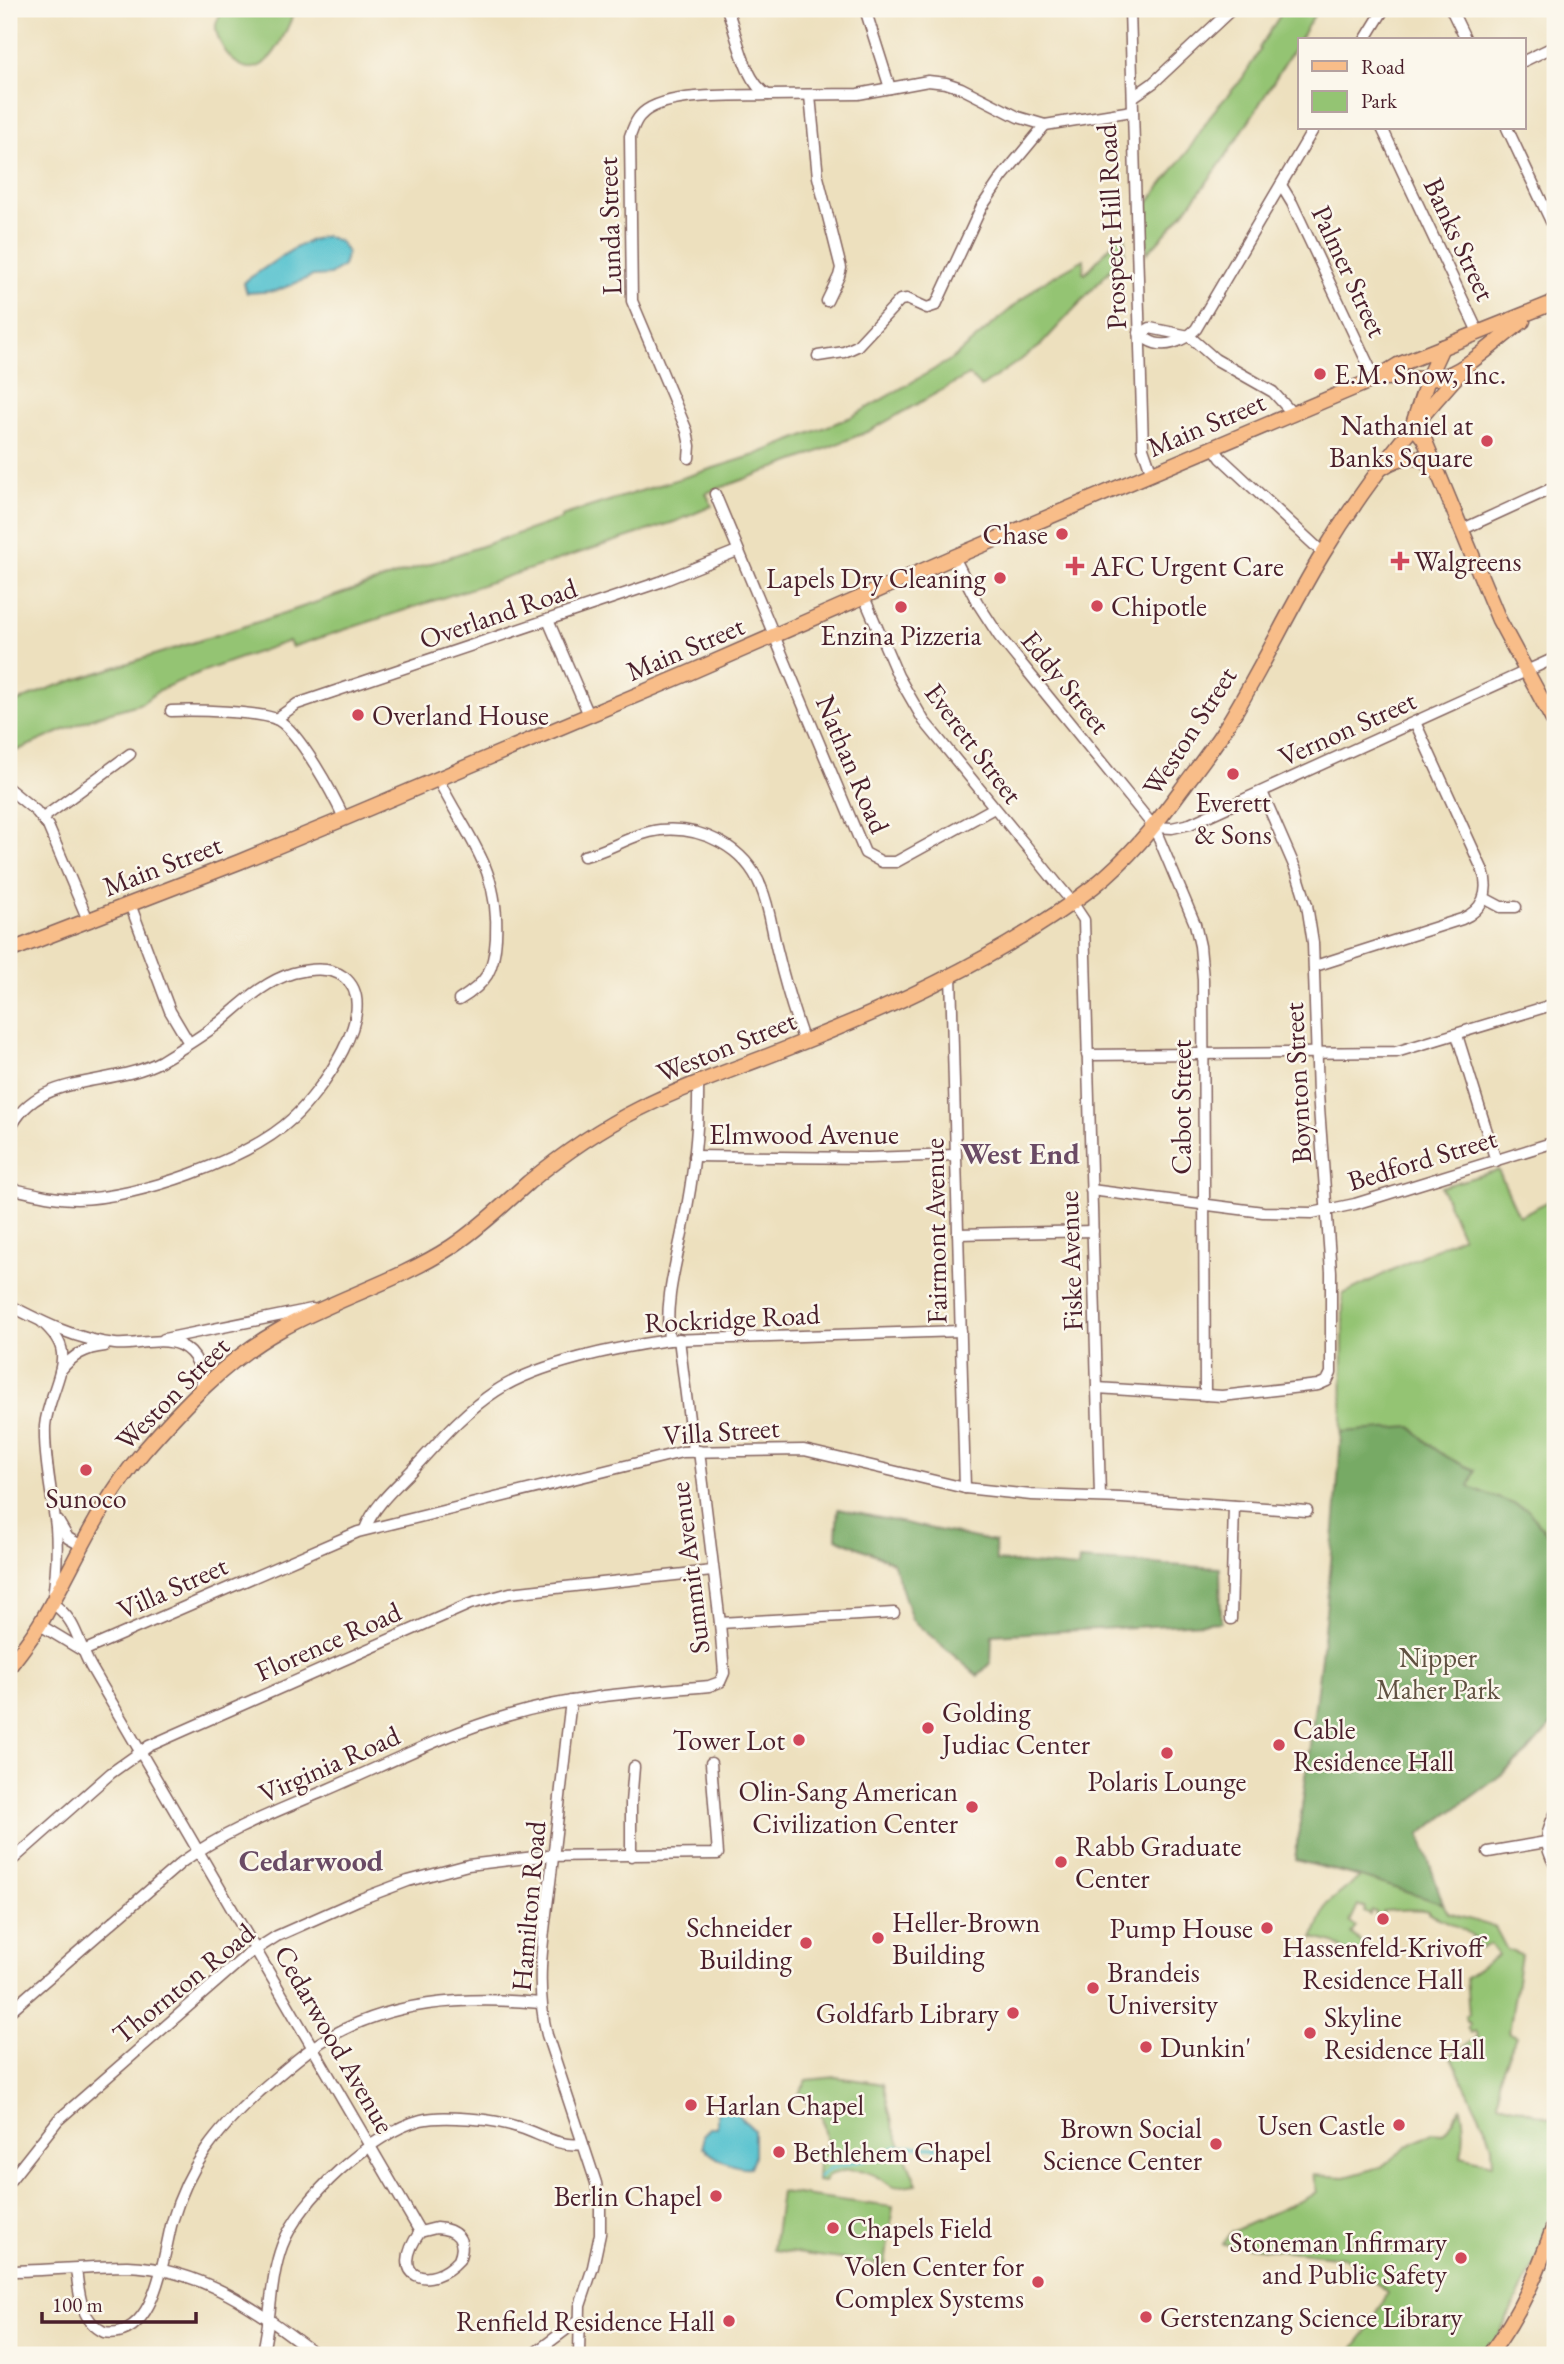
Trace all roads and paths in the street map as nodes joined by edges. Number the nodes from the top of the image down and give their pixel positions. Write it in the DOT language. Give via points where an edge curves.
graph roads {
  1 [pos="727,9"];
  2 [pos="865,9"];
  3 [pos="1130,9"];
  4 [pos="1233,9"];
  5 [pos="1384,9"];
  6 [pos="1451,9"];
  7 [pos="1366,38"];
  8 [pos="1465,38"];
  9 [pos="1555,46"];
  10 [pos="1526,60"];
  11 [pos="890,88"];
  12 [pos="768,95"];
  13 [pos="810,96"];
  14 [pos="1133,97"];
  15 [pos="1132,111"];
  16 [pos="1045,125"];
  17 [pos="1313,130"];
  18 [pos="1383,130"];
  19 [pos="1508,130"];
  20 [pos="1281,185"];
  21 [pos="1555,230"];
  22 [pos="827,301"];
  23 [pos="1550,304"];
  24 [pos="1478,332"];
  25 [pos="1141,333"];
  26 [pos="1189,336"];
  27 [pos="1442,347"];
  28 [pos="818,356"];
  29 [pos="1416,358"];
  30 [pos="1470,362"];
  31 [pos="1434,374"];
  32 [pos="1375,379"];
  33 [pos="1441,394"];
  34 [pos="1293,414"];
  35 [pos="1413,425"];
  36 [pos="1214,448"];
  37 [pos="689,458"];
  38 [pos="1380,470"];
  39 [pos="1438,473"];
  40 [pos="1152,474"];
  41 [pos="1555,487"];
  42 [pos="715,494"];
  43 [pos="1461,530"];
  44 [pos="737,551"];
  45 [pos="1323,553"];
  46 [pos="954,557"];
  47 [pos="864,597"];
  48 [pos="548,620"];
  49 [pos="774,636"];
  50 [pos="1555,658"];
  51 [pos="1525,672"];
  52 [pos="171,711"];
  53 [pos="589,715"];
  54 [pos="276,719"];
  55 [pos="1415,722"];
  56 [pos="1555,724"];
  57 [pos="130,754"];
  58 [pos="438,779"];
  59 [pos="9,789"];
  60 [pos="1262,792"];
  61 [pos="995,808"];
  62 [pos="43,818"];
  63 [pos="344,818"];
  64 [pos="1154,827"];
  65 [pos="584,856"];
  66 [pos="1484,898"];
  67 [pos="1072,902"];
  68 [pos="130,904"];
  69 [pos="1516,907"];
  70 [pos="88,920"];
  71 [pos="9,951"];
  72 [pos="1315,966"];
  73 [pos="951,974"];
  74 [pos="459,1000"];
  75 [pos="1555,1004"];
  76 [pos="1457,1035"];
  77 [pos="804,1042"];
  78 [pos="189,1043"];
  79 [pos="1317,1053"];
  80 [pos="1203,1054"];
  81 [pos="1087,1055"];
  82 [pos="698,1084"];
  83 [pos="9,1132"];
  84 [pos="1555,1142"];
  85 [pos="956,1155"];
  86 [pos="694,1156"];
  87 [pos="1496,1161"];
  88 [pos="9,1188"];
  89 [pos="1091,1190"];
  90 [pos="1204,1204"];
  91 [pos="1327,1211"];
  92 [pos="1093,1231"];
  93 [pos="958,1234"];
  94 [pos="345,1300"];
  95 [pos="9,1305"];
  96 [pos="42,1322"];
  97 [pos="961,1331"];
  98 [pos="674,1340"];
  99 [pos="151,1343"];
  100 [pos="129,1345"];
  101 [pos="60,1372"];
  102 [pos="1097,1388"];
  103 [pos="201,1390"];
  104 [pos="1205,1395"];
  105 [pos="696,1451"];
  106 [pos="965,1488"];
  107 [pos="1100,1496"];
  108 [pos="1234,1506"];
  109 [pos="53,1508"];
  110 [pos="1307,1511"];
  111 [pos="365,1529"];
  112 [pos="82,1546"];
  113 [pos="712,1571"];
  114 [pos="52,1603"];
  115 [pos="894,1613"];
  116 [pos="1231,1619"];
  117 [pos="720,1623"];
  118 [pos="40,1625"];
  119 [pos="83,1651"];
  120 [pos="9,1667"];
  121 [pos="723,1679"];
  122 [pos="571,1701"];
  123 [pos="141,1751"];
  124 [pos="711,1763"];
  125 [pos="634,1767"];
  126 [pos="1555,1814"];
  127 [pos="1546,1842"];
  128 [pos="199,1850"];
  129 [pos="1488,1852"];
  130 [pos="553,1856"];
  131 [pos="631,1856"];
  132 [pos="9,1863"];
  133 [pos="1555,1865"];
  134 [pos="255,1948"];
  135 [pos="541,2003"];
  136 [pos="9,2011"];
  137 [pos="313,2048"];
  138 [pos="582,2144"];
  139 [pos="371,2147"];
  140 [pos="9,2182"];
  141 [pos="1555,2222"];
  142 [pos="420,2232"];
  143 [pos="76,2269"];
  144 [pos="161,2270"];
  145 [pos="9,2271"];
  146 [pos="270,2320"];
  147 [pos="579,2320"];
  148 [pos="262,2355"];
  149 [pos="317,2355"];
  150 [pos="532,2355"];
  151 [pos="579,2355"];
  152 [pos="1489,2355"];
  1 -- 12 [label="street" via="750,76"];
  2 -- 11 [label="street"];
  3 -- 14 [label="street"];
  4 -- 14 [label="street"];
  5 -- 7 [label="street"];
  6 -- 8 [label="street"];
  9 -- 10 [label="street"];
  11 -- 13 [label="street, Prospect Hill Road"];
  11 -- 16 [label="street, Prospect Hill Road" via="946,83"];
  12 -- 13 [label="street, Prospect Hill Road"];
  12 -- 37 [label="street, Lunda Street" via="657,104 639,116 630,136 632,301 687,431"];
  13 -- 22 [label="street" via="818,177 841,268"];
  14 -- 15 [label="street"];
  15 -- 16 [label="street, Prospect Hill Road"];
  15 -- 25 [label="street, Prospect Hill Road"];
  16 -- 28 [label="street" via="981,208 936,305 927,308 900,300 858,346"];
  17 -- 20 [label="street"];
  18 -- 24 [label="street, Banks Street"];
  19 -- 21 [label="street"];
  20 -- 26 [label="street"];
  20 -- 32 [label="street, Palmer Street"];
  23 -- 24 [label="main road, Main Street"];
  23 -- 30 [label="main road, Main Street"];
  24 -- 27 [label="main road, Main Street"];
  25 -- 26 [label="street" via="1150,341 1172,344"];
  25 -- 40 [label="street, Prospect Hill Road" via="1143,448"];
  26 -- 34 [label="street" via="1215,359 1273,392"];
  27 -- 29 [label="main road, Main Street"];
  27 -- 31 [label="main road, Weston Street"];
  29 -- 31 [label="main road" via="1427,360"];
  29 -- 32 [label="main road, Main Street"];
  30 -- 31 [label="main road, Main Street" via="1457,371"];
  30 -- 33 [label="main road, Weston Street"];
  31 -- 32 [label="main road, Main Street"];
  31 -- 33 [label="main road"];
  31 -- 35 [label="main road, Weston Street"];
  32 -- 34 [label="main road, Main Street"];
  33 -- 35 [label="main road, Weston Street"];
  34 -- 36 [label="main road, Main Street"];
  35 -- 38 [label="main road, Weston Street"];
  35 -- 39 [label="main road"];
  36 -- 40 [label="main road, Main Street"];
  36 -- 45 [label="street"];
  38 -- 39 [label="main road" via="1412,457 1426,461"];
  38 -- 45 [label="main road, Weston Street"];
  39 -- 43 [label="main road"];
  40 -- 46 [label="main road, Main Street"];
  41 -- 43 [label="street"];
  42 -- 44 [label="street"];
  43 -- 51 [label="main road"];
  44 -- 48 [label="street, Overland Road"];
  44 -- 49 [label="street"];
  45 -- 64 [label="main road, Weston Street" via="1224,730"];
  46 -- 47 [label="main road, Main Street"];
  46 -- 64 [label="street, Eddy Street" via="999,636"];
  47 -- 49 [label="main road, Main Street"];
  47 -- 61 [label="street, Everett Street" via="913,704"];
  48 -- 53 [label="street"];
  48 -- 54 [label="street, Overland Road" via="297,704"];
  49 -- 53 [label="main road, Main Street"];
  49 -- 61 [label="street, Nathan Road" via="868,856 896,862"];
  50 -- 51 [label="street, Vernon Street"];
  51 -- 55 [label="street, Vernon Street"];
  51 -- 56 [label="main road"];
  52 -- 54 [label="street"];
  53 -- 58 [label="main road, Main Street"];
  54 -- 63 [label="street" via="301,743"];
  55 -- 60 [label="street, Vernon Street"];
  55 -- 66 [label="street" via="1482,871"];
  57 -- 62 [label="street"];
  58 -- 63 [label="main road, Main Street"];
  58 -- 74 [label="street" via="483,859 496,909 491,968 480,986"];
  59 -- 62 [label="street"];
  60 -- 64 [label="street, Vernon Street" via="1186,826"];
  60 -- 72 [label="street, Boynton Street" via="1302,889"];
  61 -- 67 [label="street, Everett Street"];
  62 -- 70 [label="street"];
  63 -- 68 [label="main road, Main Street"];
  64 -- 67 [label="main road, Weston Street" via="1117,866"];
  64 -- 80 [label="street, Cabot Street" via="1199,938"];
  65 -- 77 [label="street" via="659,830 701,834 732,849 753,870 762,889"];
  66 -- 69 [label="street" via="1501,907"];
  66 -- 72 [label="street" via="1467,917"];
  67 -- 73 [label="main road, Weston Street"];
  67 -- 81 [label="street, Fiske Avenue" via="1085,924"];
  68 -- 70 [label="main road, Main Street"];
  68 -- 78 [label="street" via="170,1011"];
  70 -- 71 [label="main road, Main Street"];
  72 -- 79 [label="street, Boynton Street"];
  73 -- 77 [label="main road, Weston Street"];
  73 -- 85 [label="street, Fairmont Avenue"];
  75 -- 76 [label="street"];
  76 -- 79 [label="street" via="1396,1052"];
  76 -- 87 [label="street"];
  77 -- 82 [label="main road, Weston Street"];
  78 -- 83 [label="street" via="136,1072 50,1090 23,1109"];
  78 -- 88 [label="street" via="262,988 289,974 331,971 347,979 356,993 355,1018 330,1074 291,1120 262,1140 198,1171 106,1196 68,1199"];
  79 -- 80 [label="street"];
  79 -- 91 [label="street, Boynton Street"];
  80 -- 81 [label="street"];
  80 -- 90 [label="street, Cabot Street"];
  81 -- 89 [label="street, Fiske Avenue"];
  82 -- 86 [label="street, Summit Avenue"];
  82 -- 94 [label="main road, Weston Street" via="594,1133 456,1244"];
  84 -- 87 [label="street, Bedford Street"];
  85 -- 86 [label="street, Elmwood Avenue"];
  85 -- 93 [label="street, Fairmont Avenue"];
  86 -- 98 [label="street, Summit Avenue" via="669,1287 667,1311"];
  87 -- 91 [label="street, Bedford Street"];
  89 -- 90 [label="street, Bedford Street"];
  89 -- 92 [label="street, Fiske Avenue"];
  90 -- 91 [label="street, Bedford Street" via="1280,1213"];
  90 -- 104 [label="street, Cabot Street"];
  91 -- 104 [label="street, Boynton Street" via="1332,1346 1327,1381 1236,1395"];
  92 -- 93 [label="street"];
  92 -- 102 [label="street, Fiske Avenue"];
  93 -- 97 [label="street, Fairmont Avenue"];
  94 -- 99 [label="street"];
  94 -- 103 [label="main road, Weston Street" via="264,1339"];
  95 -- 96 [label="street"];
  96 -- 100 [label="street" via="85,1338"];
  96 -- 101 [label="street" via="60,1344"];
  97 -- 98 [label="street, Rockridge Road"];
  97 -- 106 [label="street, Fairmont Avenue"];
  98 -- 105 [label="street, Summit Avenue"];
  98 -- 111 [label="street, Rockridge Road" via="544,1368 504,1385 439,1442 378,1506"];
  99 -- 100 [label="street"];
  99 -- 103 [label="street" via="175,1343 192,1354 201,1372"];
  100 -- 101 [label="street" via="84,1350"];
  101 -- 109 [label="street" via="45,1428"];
  102 -- 104 [label="street"];
  102 -- 107 [label="street, Fiske Avenue"];
  103 -- 112 [label="main road, Weston Street" via="128,1471"];
  105 -- 106 [label="street, Villa Street" via="815,1451"];
  105 -- 111 [label="street, Villa Street" via="661,1455"];
  105 -- 113 [label="street, Summit Avenue"];
  106 -- 107 [label="street, Villa Street"];
  107 -- 108 [label="street, Villa Street"];
  108 -- 110 [label="street, Villa Street"];
  108 -- 116 [label="street"];
  109 -- 112 [label="street" via="65,1535"];
  109 -- 114 [label="street" via="57,1548"];
  111 -- 119 [label="street, Villa Street"];
  112 -- 114 [label="main road, Weston Street"];
  113 -- 117 [label="street, Summit Avenue"];
  113 -- 123 [label="street, Florence Road" via="510,1593 470,1604"];
  114 -- 118 [label="main road, Weston Street"];
  114 -- 119 [label="street, Cedarwood Avenue" via="72,1622"];
  115 -- 117 [label="street"];
  117 -- 121 [label="street, Summit Avenue"];
  118 -- 119 [label="street, Cedarwood Avenue"];
  118 -- 120 [label="main road, Weston Street"];
  119 -- 123 [label="street, Cedarwood Avenue"];
  121 -- 122 [label="street, Virginia Road" via="709,1686"];
  122 -- 128 [label="street, Virginia Road" via="464,1731"];
  122 -- 130 [label="street, Hamilton Road"];
  123 -- 128 [label="street, Cedarwood Avenue"];
  123 -- 132 [label="street, Florence Road"];
  124 -- 131 [label="street, Thornton Road" via="718,1854"];
  125 -- 131 [label="street"];
  126 -- 127 [label="street"];
  127 -- 129 [label="street"];
  127 -- 133 [label="street"];
  128 -- 134 [label="street, Cedarwood Avenue"];
  128 -- 136 [label="street, Virginia Road"];
  130 -- 131 [label="street, Thornton Road"];
  130 -- 134 [label="street, Thornton Road" via="479,1863 408,1881 330,1911"];
  130 -- 135 [label="street, Hamilton Road"];
  134 -- 137 [label="street, Cedarwood Avenue"];
  134 -- 140 [label="street, Thornton Road" via="58,2120"];
  135 -- 137 [label="street" via="487,1999 412,2006 336,2034"];
  135 -- 138 [label="street, Hamilton Road"];
  137 -- 139 [label="street, Cedarwood Avenue"];
  137 -- 144 [label="street" via="247,2103 209,2143 183,2188"];
  138 -- 139 [label="street" via="558,2143 502,2123 439,2118 414,2122"];
  138 -- 147 [label="street, Hamilton Road" via="596,2183 600,2215 597,2251"];
  139 -- 142 [label="street, Cedarwood Avenue"];
  139 -- 146 [label="street" via="320,2190 289,2229 275,2272"];
  141 -- 152 [label="main road" via="1535,2280"];
  142 -- 142 [label="street" via="442,2228 457,2233 463,2243 459,2260 441,2273 415,2276 407,2261"];
  143 -- 144 [label="street" via="126,2266"];
  143 -- 144 [label="street" via="89,2320 98,2330 110,2333 128,2327 145,2311"];
  143 -- 145 [label="street"];
  144 -- 146 [label="street" via="207,2283"];
  146 -- 148 [label="street"];
  146 -- 149 [label="street"];
  147 -- 150 [label="street"];
  147 -- 151 [label="street, Hamilton Road"];
}
